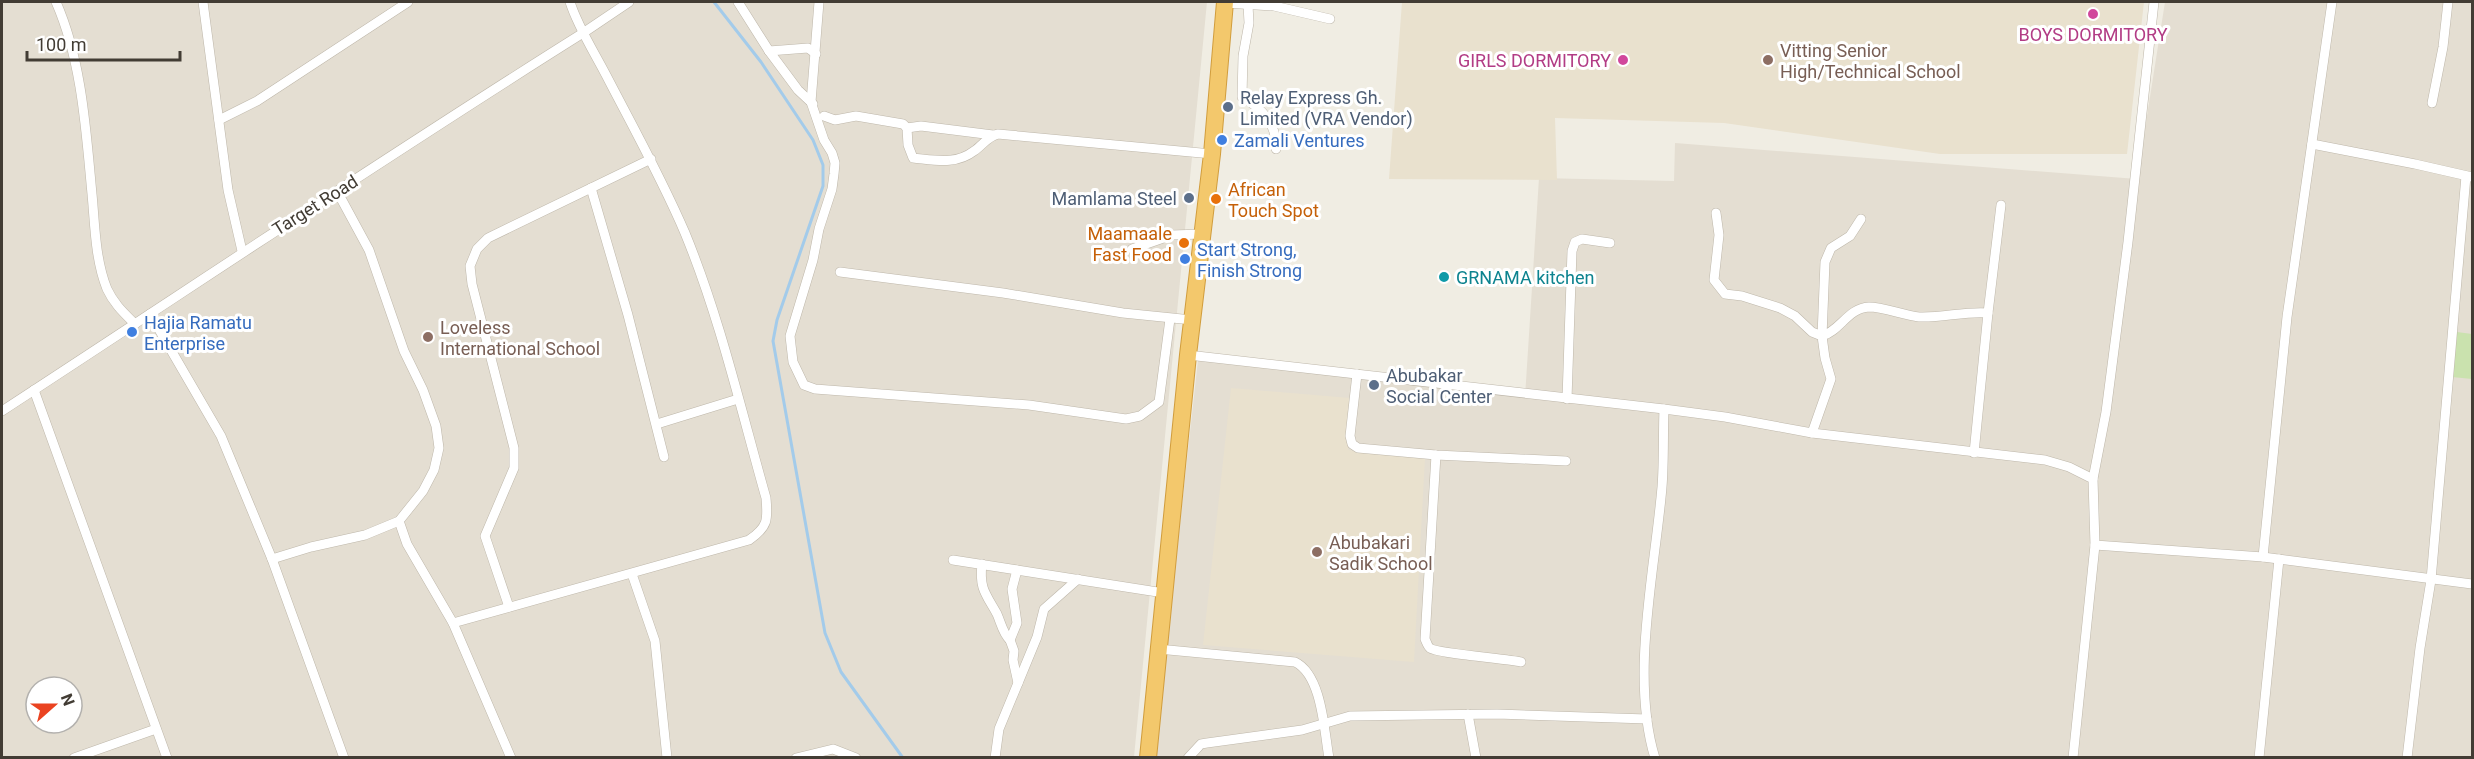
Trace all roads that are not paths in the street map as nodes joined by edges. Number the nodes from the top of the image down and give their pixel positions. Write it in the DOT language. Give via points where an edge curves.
graph roads {
  1 [pos="56,2"];
  2 [pos="408,2"];
  3 [pos="570,2"];
  4 [pos="629,2"];
  5 [pos="738,2"];
  6 [pos="819,2"];
  7 [pos="1225,2"];
  8 [pos="2154,2"];
  9 [pos="2332,2"];
  10 [pos="2448,2"];
  11 [pos="205,3"];
  12 [pos="1274,4"];
  13 [pos="1248,5"];
  14 [pos="1330,19"];
  15 [pos="583,33"];
  16 [pos="768,51"];
  17 [pos="816,54"];
  18 [pos="811,102"];
  19 [pos="2432,103"];
  20 [pos="824,116"];
  21 [pos="219,120"];
  22 [pos="907,128"];
  23 [pos="993,135"];
  24 [pos="824,140"];
  25 [pos="2312,144"];
  26 [pos="1276,149"];
  27 [pos="1212,154"];
  28 [pos="651,159"];
  29 [pos="2469,177"];
  30 [pos="591,189"];
  31 [pos="337,191"];
  32 [pos="2001,205"];
  33 [pos="1716,213"];
  34 [pos="1861,219"];
  35 [pos="1202,234"];
  36 [pos="1610,243"];
  37 [pos="1132,249"];
  38 [pos="242,251"];
  39 [pos="840,272"];
  40 [pos="1988,313"];
  41 [pos="150,314"];
  42 [pos="1170,319"];
  43 [pos="1192,320"];
  44 [pos="135,324"];
  45 [pos="1822,336"];
  46 [pos="1188,355"];
  47 [pos="1357,374"];
  48 [pos="34,390"];
  49 [pos="738,399"];
  50 [pos="1567,399"];
  51 [pos="1664,409"];
  52 [pos="2,411"];
  53 [pos="657,424"];
  54 [pos="1812,433"];
  55 [pos="1974,453"];
  56 [pos="1436,455"];
  57 [pos="664,457"];
  58 [pos="1566,461"];
  59 [pos="2093,478"];
  60 [pos="399,521"];
  61 [pos="2095,545"];
  62 [pos="2263,557"];
  63 [pos="272,559"];
  64 [pos="2279,559"];
  65 [pos="953,560"];
  66 [pos="982,564"];
  67 [pos="1017,570"];
  68 [pos="632,574"];
  69 [pos="1078,579"];
  70 [pos="2431,580"];
  71 [pos="2472,584"];
  72 [pos="1164,593"];
  73 [pos="509,608"];
  74 [pos="453,623"];
  75 [pos="1010,640"];
  76 [pos="1158,649"];
  77 [pos="1521,662"];
  78 [pos="1018,683"];
  79 [pos="1468,714"];
  80 [pos="1647,719"];
  81 [pos="1323,724"];
  82 [pos="156,729"];
  83 [pos="74,758"];
  84 [pos="167,758"];
  85 [pos="344,758"];
  86 [pos="511,758"];
  87 [pos="667,758"];
  88 [pos="796,758"];
  89 [pos="856,758"];
  90 [pos="995,758"];
  91 [pos="1148,758"];
  92 [pos="1188,758"];
  93 [pos="1329,758"];
  94 [pos="1476,758"];
  95 [pos="1655,758"];
  96 [pos="2073,758"];
  97 [pos="2259,758"];
  98 [pos="2408,758"];
  1 -- 44 [label="street" via="76,67 99,259 107,288 118,308"];
  2 -- 21 [label="street" via="257,101"];
  3 -- 15 [label="street"];
  4 -- 15 [label="street, Target Road"];
  5 -- 16 [label="street"];
  6 -- 17 [label="street"];
  7 -- 13 [label="street"];
  7 -- 27 [label="highway"];
  8 -- 59 [label="street" via="2106,412"];
  9 -- 25 [label="street"];
  10 -- 19 [label="street"];
  11 -- 21 [label="street"];
  12 -- 13 [label="street"];
  12 -- 14 [label="street"];
  13 -- 26 [label="street" via="1242,97 1257,106 1272,124"];
  15 -- 28 [label="street"];
  15 -- 31 [label="street, Target Road"];
  16 -- 17 [label="street" via="808,48"];
  16 -- 18 [label="street"];
  17 -- 18 [label="street"];
  18 -- 20 [label="street"];
  18 -- 24 [label="street"];
  20 -- 22 [label="street" via="835,120 856,116 903,123"];
  20 -- 24 [label="street"];
  21 -- 38 [label="street" via="228,190"];
  22 -- 23 [label="street" via="921,126"];
  22 -- 23 [label="street" via="913,158 958,159"];
  23 -- 27 [label="street"];
  24 -- 42 [label="street" via="835,163 832,189 790,336 793,362 804,385 815,389 1029,405 1126,419 1140,416 1159,402"];
  25 -- 29 [label="street"];
  25 -- 62 [label="street" via="2287,317"];
  27 -- 35 [label="highway"];
  28 -- 30 [label="street"];
  28 -- 49 [label="street" via="689,245"];
  29 -- 70 [label="street"];
  30 -- 53 [label="street"];
  30 -- 73 [label="street" via="488,238 477,249 470,266 486,346 514,448 514,468 485,536"];
  31 -- 38 [label="street, Target Road"];
  31 -- 60 [label="street" via="369,250 404,351 436,426 439,448 434,470"];
  32 -- 40 [label="street"];
  33 -- 45 [label="street" via="1717,285 1725,294 1779,308"];
  34 -- 45 [label="street" via="1850,236 1831,248 1825,262"];
  35 -- 37 [label="street" via="1172,235"];
  35 -- 43 [label="highway"];
  36 -- 50 [label="street" via="1581,240 1575,242 1572,251"];
  38 -- 41 [label="street, Target Road"];
  39 -- 42 [label="street"];
  40 -- 45 [label="street" via="1919,316 1869,307"];
  40 -- 55 [label="street"];
  41 -- 44 [label="street, Target Road"];
  41 -- 63 [label="street" via="221,436"];
  42 -- 43 [label="street"];
  43 -- 46 [label="highway"];
  44 -- 48 [label="street, Target Road"];
  45 -- 54 [label="street" via="1831,379"];
  46 -- 47 [label="street"];
  46 -- 72 [label="highway"];
  47 -- 50 [label="street"];
  47 -- 56 [label="street" via="1352,444 1358,448"];
  48 -- 52 [label="street, Target Road"];
  48 -- 82 [label="street"];
  49 -- 53 [label="street"];
  49 -- 68 [label="street" via="766,498 768,517 762,531 749,540"];
  50 -- 51 [label="street"];
  51 -- 54 [label="street"];
  51 -- 80 [label="street" via="1662,486 1646,644"];
  53 -- 57 [label="street"];
  54 -- 55 [label="street"];
  55 -- 59 [label="street" via="2045,460"];
  56 -- 58 [label="street"];
  56 -- 77 [label="street" via="1425,639 1436,651"];
  59 -- 61 [label="street"];
  60 -- 63 [label="street" via="365,535"];
  60 -- 74 [label="street" via="407,544"];
  61 -- 62 [label="street"];
  61 -- 96 [label="street"];
  62 -- 64 [label="street"];
  63 -- 85 [label="street"];
  64 -- 70 [label="street"];
  64 -- 97 [label="street"];
  65 -- 66 [label="street"];
  66 -- 67 [label="street"];
  66 -- 75 [label="street" via="984,595"];
  67 -- 69 [label="street"];
  67 -- 75 [label="street" via="1012,589 1017,622"];
  68 -- 73 [label="street"];
  68 -- 87 [label="street" via="655,641"];
  69 -- 72 [label="street"];
  69 -- 78 [label="street" via="1044,609"];
  70 -- 71 [label="street"];
  70 -- 98 [label="street"];
  72 -- 76 [label="highway"];
  73 -- 74 [label="street"];
  74 -- 86 [label="street"];
  75 -- 78 [label="street"];
  76 -- 81 [label="street" via="1303,666 1318,693"];
  76 -- 91 [label="highway"];
  78 -- 90 [label="street" via="999,729"];
  79 -- 80 [label="street"];
  79 -- 81 [label="street" via="1350,716"];
  79 -- 94 [label="street"];
  80 -- 95 [label="street"];
  81 -- 92 [label="street" via="1201,744"];
  81 -- 93 [label="street"];
  82 -- 83 [label="street"];
  82 -- 84 [label="street"];
  88 -- 89 [label="street" via="832,749"];
}
